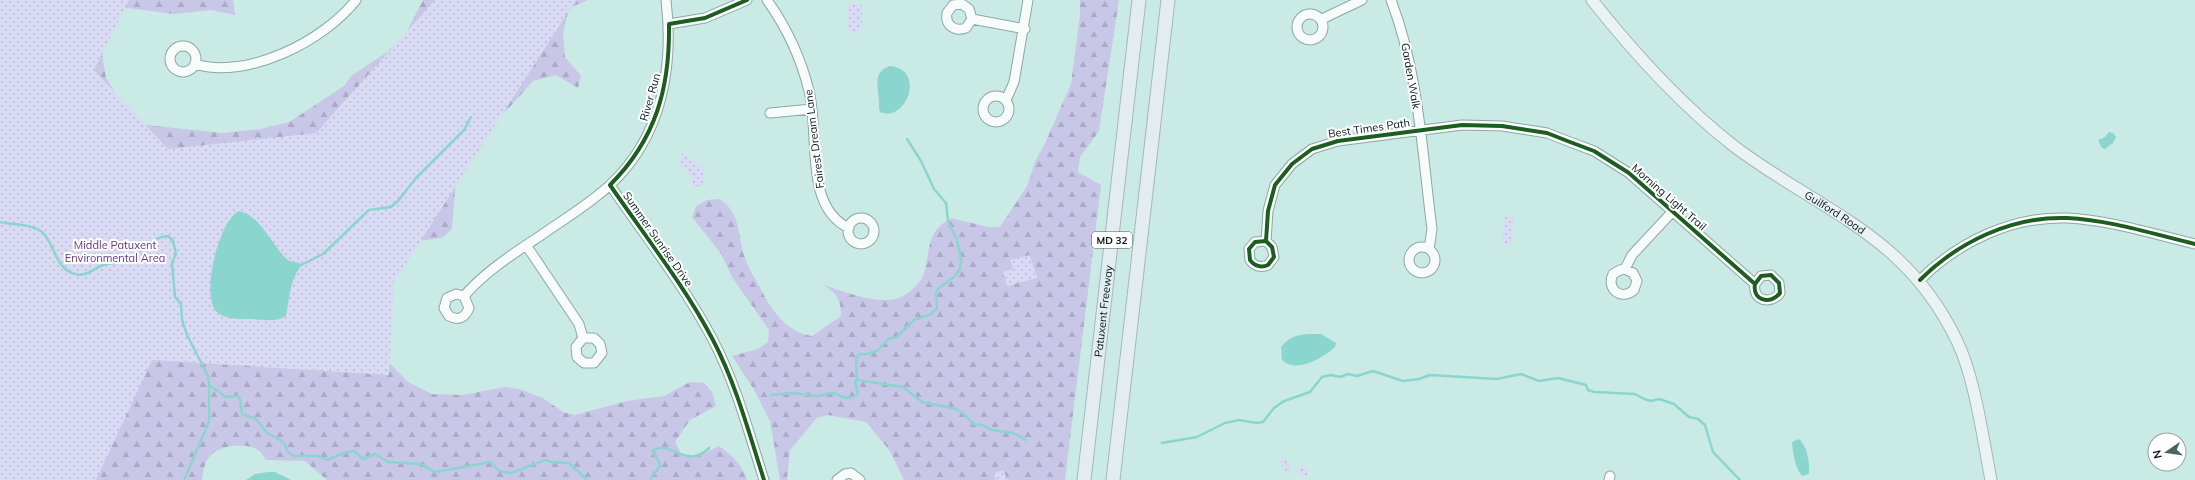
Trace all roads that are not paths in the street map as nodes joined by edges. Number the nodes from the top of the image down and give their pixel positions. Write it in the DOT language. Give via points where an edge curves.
graph roads {
  1 [pos="666,0"];
  2 [pos="747,0"];
  3 [pos="768,0"];
  4 [pos="1028,0"];
  5 [pos="1140,0"];
  6 [pos="1168,0"];
  7 [pos="1362,0"];
  8 [pos="1391,0"];
  9 [pos="1592,0"];
  10 [pos="351,2"];
  11 [pos="972,19"];
  12 [pos="1322,19"];
  13 [pos="669,24"];
  14 [pos="1025,29"];
  15 [pos="195,64"];
  16 [pos="1006,100"];
  17 [pos="812,108"];
  18 [pos="770,113"];
  19 [pos="1420,130"];
  20 [pos="610,185"];
  21 [pos="1673,211"];
  22 [pos="849,228"];
  23 [pos="1266,241"];
  24 [pos="2195,244"];
  25 [pos="526,245"];
  26 [pos="1429,249"];
  27 [pos="1625,269"];
  28 [pos="1920,280"];
  29 [pos="1755,284"];
  30 [pos="464,296"];
  31 [pos="583,338"];
  32 [pos="764,480"];
  33 [pos="837,480"];
  34 [pos="860,480"];
  35 [pos="1084,480"];
  36 [pos="1113,480"];
  37 [pos="1991,480"];
  1 -- 13 [label="street, River Run"];
  2 -- 13 [label="street" via="705,18"];
  3 -- 17 [label="street, Fairest Dream Lane" via="795,47 806,77"];
  4 -- 14 [label="street"];
  5 -- 35 [label="highway, Patuxent Freeway / MD 32"];
  6 -- 36 [label="highway, MD 32"];
  7 -- 12 [label="street"];
  8 -- 19 [label="street, Garden Walk" via="1409,56"];
  9 -- 28 [label="main road, Guilford Road" via="1651,68 1706,124 1763,166 1863,229"];
  10 -- 15 [label="street" via="326,30 287,52 259,61 217,68"];
  11 -- 14 [label="street"];
  13 -- 20 [label="street, River Run" via="667,73 659,109 637,155"];
  14 -- 16 [label="street" via="1014,82"];
  17 -- 18 [label="street"];
  17 -- 22 [label="street, Fairest Dream Lane" via="818,183 822,197 835,221"];
  19 -- 21 [label="street, Morning Light Trail" via="1481,125 1547,133 1594,151 1613,162 1639,180"];
  19 -- 23 [label="street, Best Times Path" via="1338,140 1302,156 1285,172 1270,197"];
  19 -- 26 [label="street, Garden Walk" via="1432,229"];
  20 -- 25 [label="street, River Run"];
  20 -- 32 [label="street, Summer Sunrise Drive" via="680,286 713,341 738,398"];
  21 -- 27 [label="street" via="1632,254"];
  21 -- 29 [label="street, Morning Light Trail"];
  24 -- 28 [label="street" via="2100,222 2066,218 2048,219 2011,226 1969,242 1941,260"];
  25 -- 30 [label="street, River Run" via="485,274"];
  25 -- 31 [label="street" via="579,324"];
  28 -- 37 [label="main road, Guilford Road" via="1943,314 1963,354"];
  33 -- 34 [label="street" via="844,474 851,473"];
}
